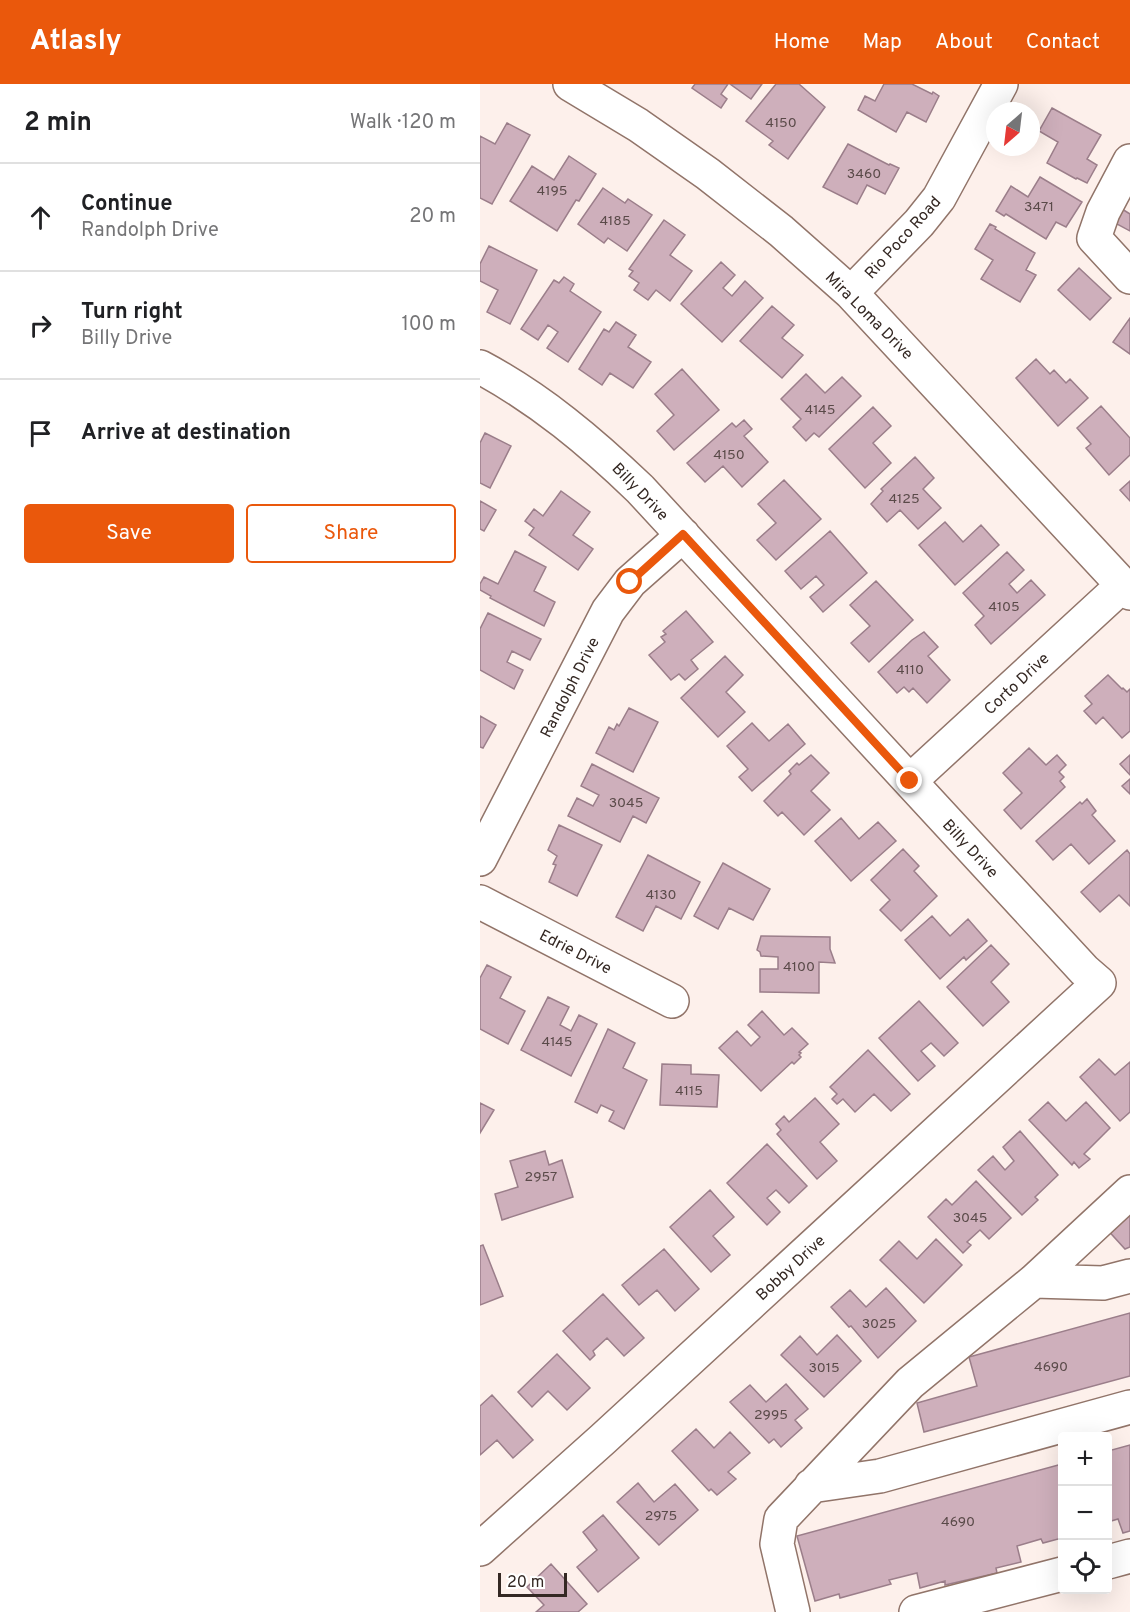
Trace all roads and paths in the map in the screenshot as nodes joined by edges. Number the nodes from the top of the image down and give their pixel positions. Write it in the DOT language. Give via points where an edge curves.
graph roads {
  1 [pos="570,84"];
  2 [pos="1001,84"];
  3 [pos="1130,161"];
  4 [pos="1130,277"];
  5 [pos="851,292"];
  6 [pos="480,367"];
  7 [pos="683,534"];
  8 [pos="1126,589"];
  9 [pos="910,781"];
  10 [pos="480,859"];
  11 [pos="480,902"];
  12 [pos="1099,983"];
  13 [pos="672,1001"];
  14 [pos="1130,1191"];
  15 [pos="1130,1276"];
  16 [pos="1034,1281"];
  17 [pos="1130,1407"];
  18 [pos="811,1486"];
  19 [pos="480,1549"];
  20 [pos="1130,1556"];
  21 [pos="1112,1561"];
  22 [pos="1058,1575"];
  23 [pos="793,1612"];
  24 [pos="916,1612"];
  1 -- 5 [label="street, Mira Loma Drive" via="708,174"];
  2 -- 5 [label="street, Rio Poco Road" via="939,198"];
  3 -- 4 [label="street" via="1094,238"];
  5 -- 8 [label="street, Mira Loma Drive"];
  6 -- 7 [label="street, Billy Drive" via="555,414 605,455"];
  7 -- 9 [label="street, Billy Drive"];
  7 -- 10 [label="street, Randolph Drive" via="630,582 608,611"];
  8 -- 9 [label="street, Corto Drive"];
  9 -- 12 [label="street, Billy Drive"];
  11 -- 13 [label="street, Edrie Drive"];
  12 -- 19 [label="street, Bobby Drive"];
  14 -- 16 [label="street"];
  15 -- 16 [label="street" via="1103,1283"];
  16 -- 18 [label="street" via="910,1383"];
  17 -- 18 [label="street" via="880,1476"];
  18 -- 23 [label="street" via="781,1519 777,1544"];
  20 -- 21 [label="street"];
  22 -- 24 [label="street"];
}
